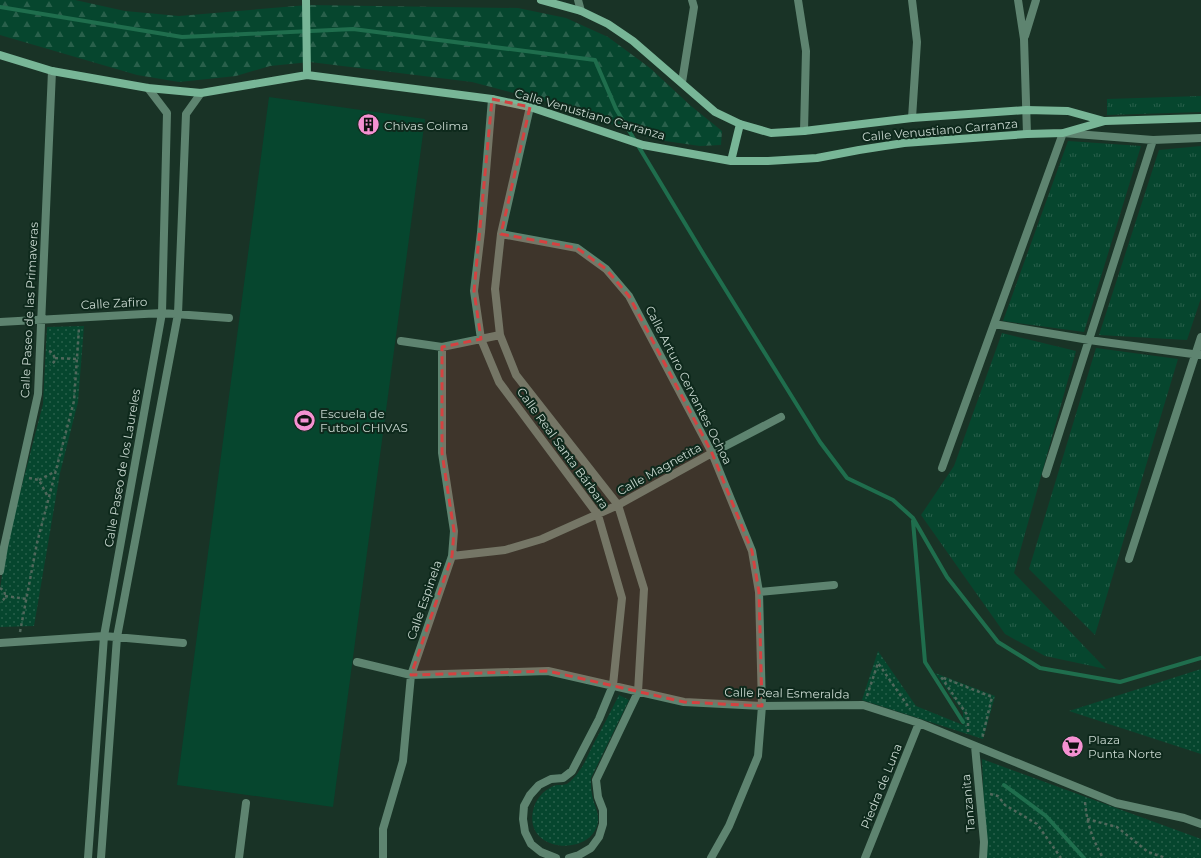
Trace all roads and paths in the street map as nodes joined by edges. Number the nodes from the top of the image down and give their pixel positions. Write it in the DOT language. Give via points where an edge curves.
graph roads {
  1 [pos="306,0"];
  2 [pos="541,0"];
  3 [pos="578,0"];
  4 [pos="692,0"];
  5 [pos="798,0"];
  6 [pos="912,0"];
  7 [pos="1018,0"];
  8 [pos="1036,0"];
  9 [pos="581,11"];
  10 [pos="1024,38"];
  11 [pos="0,55"];
  12 [pos="52,71"];
  13 [pos="307,75"];
  14 [pos="682,82"];
  15 [pos="148,88"];
  16 [pos="201,93"];
  17 [pos="492,99"];
  18 [pos="530,107"];
  19 [pos="1026,110"];
  20 [pos="912,118"];
  21 [pos="1201,118"];
  22 [pos="1105,121"];
  23 [pos="740,124"];
  24 [pos="804,131"];
  25 [pos="1063,133"];
  26 [pos="1027,134"];
  27 [pos="1201,138"];
  28 [pos="1153,140"];
  29 [pos="731,161"];
  30 [pos="501,234"];
  31 [pos="162,313"];
  32 [pos="178,314"];
  33 [pos="80,317"];
  34 [pos="229,318"];
  35 [pos="42,319"];
  36 [pos="0,322"];
  37 [pos="994,324"];
  38 [pos="500,334"];
  39 [pos="1201,337"];
  40 [pos="481,339"];
  41 [pos="1089,340"];
  42 [pos="401,341"];
  43 [pos="442,347"];
  44 [pos="1198,354"];
  45 [pos="55,358"];
  46 [pos="77,359"];
  47 [pos="781,417"];
  48 [pos="712,453"];
  49 [pos="942,468"];
  50 [pos="56,471"];
  51 [pos="1046,474"];
  52 [pos="29,478"];
  53 [pos="39,480"];
  54 [pos="49,498"];
  55 [pos="618,505"];
  56 [pos="598,515"];
  57 [pos="452,556"];
  58 [pos="1129,559"];
  59 [pos="0,571"];
  60 [pos="834,585"];
  61 [pos="0,588"];
  62 [pos="759,592"];
  63 [pos="6,596"];
  64 [pos="27,598"];
  65 [pos="0,602"];
  66 [pos="104,636"];
  67 [pos="117,637"];
  68 [pos="18,642"];
  69 [pos="0,643"];
  70 [pos="182,643"];
  71 [pos="357,662"];
  72 [pos="411,675"];
  73 [pos="613,685"];
  74 [pos="638,692"];
  75 [pos="863,705"];
  76 [pos="762,706"];
  77 [pos="919,723"];
  78 [pos="974,745"];
  79 [pos="1085,791"];
  80 [pos="980,792"];
  81 [pos="246,803"];
  82 [pos="1086,819"];
  83 [pos="1201,824"];
  84 [pos="88,858"];
  85 [pos="101,858"];
  86 [pos="239,858"];
  87 [pos="383,858"];
  88 [pos="556,858"];
  89 [pos="569,858"];
  90 [pos="711,858"];
  91 [pos="865,858"];
  92 [pos="983,858"];
  93 [pos="1061,858"];
  94 [pos="1103,858"];
  95 [pos="1166,858"];
  1 -- 13 [label="street"];
  2 -- 9 [label="street, Calle Venustiano Carranza"];
  3 -- 9 [label="street"];
  4 -- 14 [label="street" via="694,7"];
  5 -- 24 [label="street" via="806,50"];
  6 -- 20 [label="street" via="917,42"];
  7 -- 10 [label="street"];
  8 -- 10 [label="street"];
  9 -- 14 [label="street, Calle Venustiano Carranza" via="608,24 633,41"];
  10 -- 19 [label="street"];
  11 -- 12 [label="street, Calle Venustiano Carranza"];
  12 -- 15 [label="street, Calle Venustiano Carranza"];
  12 -- 35 [label="street, Calle Paseo de las Primaveras"];
  13 -- 16 [label="street, Calle Venustiano Carranza"];
  13 -- 17 [label="street, Calle Venustiano Carranza"];
  14 -- 23 [label="street, Calle Venustiano Carranza" via="715,112"];
  15 -- 16 [label="street, Calle Venustiano Carranza"];
  15 -- 31 [label="street, Calle Paseo de los Laureles" via="167,113"];
  16 -- 32 [label="street" via="186,114"];
  17 -- 18 [label="street, Calle Venustiano Carranza"];
  17 -- 40 [label="street, Calle Real Santa Bárbara" via="474,291"];
  18 -- 29 [label="street, Calle Venustiano Carranza" via="624,140"];
  18 -- 30 [label="street, Calle Real Santa Bárbara"];
  19 -- 20 [label="street, Calle Venustiano Carranza"];
  19 -- 22 [label="street, Calle Venustiano Carranza" via="1068,111"];
  19 -- 26 [label="street"];
  20 -- 24 [label="street, Calle Venustiano Carranza"];
  21 -- 22 [label="street, Calle Venustiano Carranza"];
  22 -- 25 [label="street, Calle Venustiano Carranza"];
  23 -- 24 [label="street, Calle Venustiano Carranza" via="771,133"];
  23 -- 29 [label="street"];
  25 -- 26 [label="street, Calle Venustiano Carranza"];
  25 -- 28 [label="street"];
  25 -- 37 [label="street"];
  26 -- 29 [label="street, Calle Venustiano Carranza" via="904,143 817,158 768,162"];
  27 -- 28 [label="street"];
  28 -- 41 [label="street"];
  30 -- 38 [label="street, Calle Real Santa Bárbara" via="495,289"];
  30 -- 48 [label="street, Calle Arturo Cervantes Ochoa" via="577,248 606,268 629,296"];
  31 -- 32 [label="street, Calle Zafiro"];
  31 -- 33 [label="street, Calle Zafiro"];
  31 -- 66 [label="street, Calle Paseo de los Laureles"];
  32 -- 34 [label="street, Calle Zafiro"];
  32 -- 67 [label="street"];
  33 -- 35 [label="street, Calle Zafiro"];
  33 -- 46 [label="path"];
  35 -- 36 [label="street, Calle Zafiro"];
  35 -- 59 [label="street, Calle Paseo de las Primaveras" via="38,394"];
  37 -- 41 [label="street"];
  37 -- 49 [label="street"];
  38 -- 40 [label="street"];
  38 -- 55 [label="street, Calle Real Santa Bárbara" via="516,375"];
  39 -- 44 [label="street"];
  40 -- 43 [label="street"];
  40 -- 56 [label="street, Calle Real Santa Bárbara" via="499,382"];
  41 -- 44 [label="street"];
  41 -- 51 [label="street"];
  42 -- 43 [label="street"];
  43 -- 57 [label="street, Calle Espinela" via="442,453 454,531"];
  44 -- 58 [label="street"];
  45 -- 46 [label="path"];
  46 -- 50 [label="path" via="74,401"];
  47 -- 48 [label="street, Calle Magnetita"];
  48 -- 55 [label="street, Calle Magnetita"];
  48 -- 62 [label="street, Calle Arturo Cervantes Ochoa" via="752,550"];
  50 -- 53 [label="path"];
  50 -- 54 [label="path"];
  52 -- 53 [label="path"];
  53 -- 54 [label="path"];
  54 -- 64 [label="path" via="37,543"];
  55 -- 56 [label="street, Calle Magnetita"];
  55 -- 74 [label="street, Calle Real Santa Bárbara" via="644,589"];
  56 -- 57 [label="street, Calle Magnetita" via="542,539 505,550"];
  56 -- 73 [label="street, Calle Real Santa Bárbara" via="622,598"];
  57 -- 72 [label="street, Calle Espinela"];
  60 -- 62 [label="street"];
  61 -- 63 [label="path"];
  62 -- 76 [label="street, Calle Arturo Cervantes Ochoa"];
  63 -- 64 [label="path"];
  63 -- 65 [label="path"];
  64 -- 68 [label="path"];
  66 -- 67 [label="street"];
  66 -- 68 [label="street"];
  66 -- 84 [label="street, Calle Paseo de los Laureles"];
  67 -- 70 [label="street"];
  67 -- 85 [label="street"];
  68 -- 69 [label="street"];
  71 -- 72 [label="street, Calle Real Esmeralda"];
  72 -- 73 [label="street, Calle Real Esmeralda" via="548,671"];
  72 -- 87 [label="street, Calle Espinela" via="403,761 383,829"];
  73 -- 74 [label="street, Calle Real Esmeralda"];
  73 -- 88 [label="street, Calle Real Santa Bárbara" via="572,771 563,778 551,779 539,785 524,806 525,832 531,844 541,852"];
  74 -- 76 [label="street, Calle Real Esmeralda" via="684,702"];
  74 -- 89 [label="street, Calle Real Santa Bárbara" via="596,780 603,824 599,837 591,848"];
  75 -- 76 [label="street, Calle Real Esmeralda"];
  75 -- 77 [label="street, Calle Real Esmeralda"];
  75 -- 77 [label="path" via="878,663"];
  76 -- 90 [label="street, Calle Arturo Cervantes Ochoa" via="758,756 729,826"];
  77 -- 78 [label="street, Calle Real Esmeralda"];
  77 -- 91 [label="street, Piedra de Luna"];
  78 -- 78 [label="path" via="968,716 941,677 992,697"];
  78 -- 79 [label="street, Calle Real Esmeralda"];
  78 -- 80 [label="street, Tanzanita"];
  79 -- 82 [label="path"];
  79 -- 83 [label="street, Calle Real Esmeralda" via="1116,803"];
  80 -- 92 [label="street, Tanzanita"];
  80 -- 93 [label="path" via="998,796 1005,805 1037,824"];
  81 -- 86 [label="street"];
  82 -- 94 [label="path"];
  82 -- 95 [label="path" via="1117,827 1148,852"];
}
